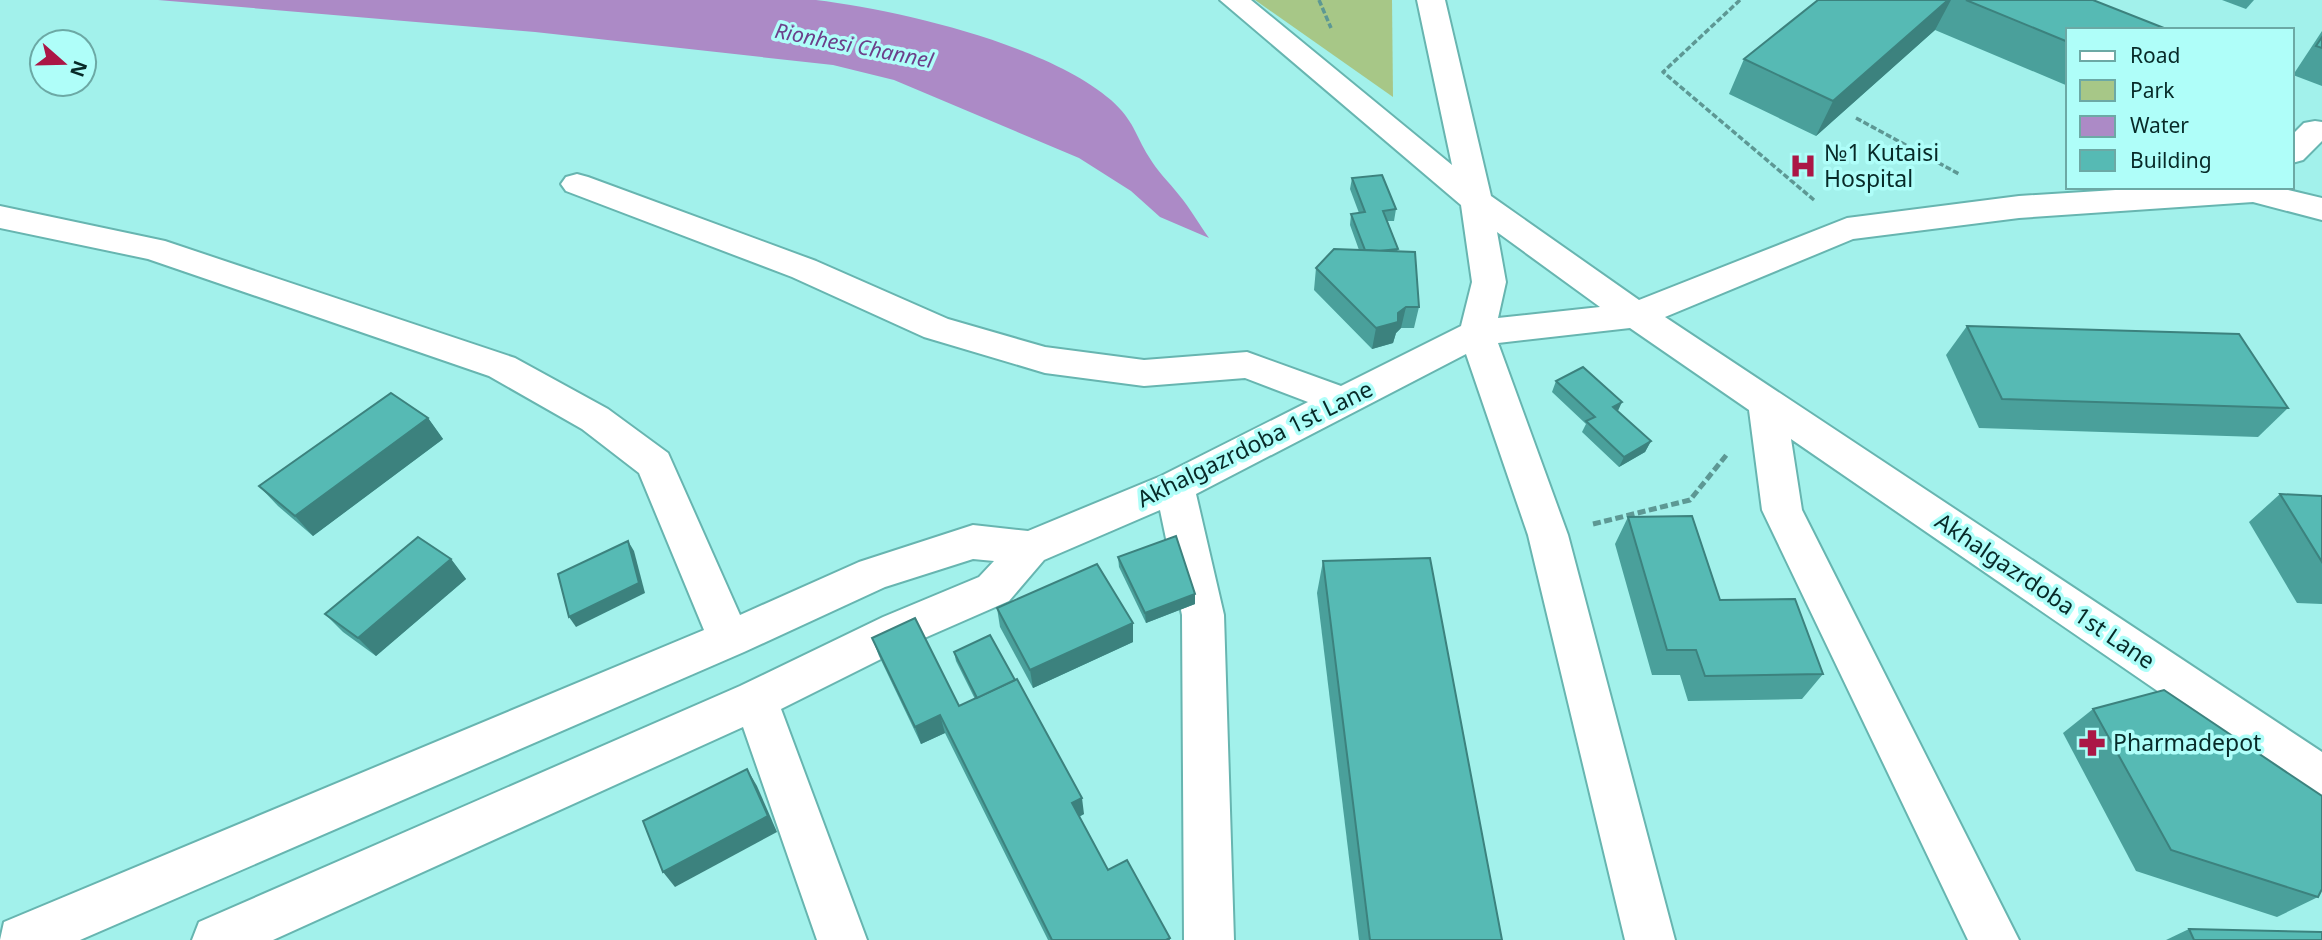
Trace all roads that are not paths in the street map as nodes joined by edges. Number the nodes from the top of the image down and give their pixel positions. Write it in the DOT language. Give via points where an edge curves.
graph roads {
  1 [pos="1234,0"];
  2 [pos="1431,0"];
  3 [pos="2315,130"];
  4 [pos="2294,151"];
  5 [pos="577,184"];
  6 [pos="2256,190"];
  7 [pos="1476,201"];
  8 [pos="2322,209"];
  9 [pos="0,217"];
  10 [pos="1636,315"];
  11 [pos="1477,333"];
  12 [pos="1343,401"];
  13 [pos="1767,404"];
  14 [pos="1175,486"];
  15 [pos="1030,548"];
  16 [pos="729,639"];
  17 [pos="756,700"];
  18 [pos="2322,778"];
  19 [pos="22,940"];
  20 [pos="217,940"];
  21 [pos="842,940"];
  22 [pos="1209,940"];
  23 [pos="1650,940"];
  24 [pos="1994,940"];
  1 -- 7 [label="street, Akhalgazrdoba 1st Lane"];
  2 -- 7 [label="street"];
  3 -- 4 [label="street"];
  5 -- 12 [label="street" via="804,269 936,328 1045,360 1144,373 1247,365"];
  6 -- 8 [label="street"];
  6 -- 10 [label="street" via="2019,206 1847,229"];
  7 -- 10 [label="street, Akhalgazrdoba 1st Lane"];
  7 -- 11 [label="street" via="1489,282"];
  9 -- 16 [label="street" via="153,249 502,367 595,419 654,464"];
  10 -- 11 [label="street, Akhalgazrdoba 1st Lane"];
  10 -- 13 [label="street, Akhalgazrdoba 1st Lane"];
  11 -- 12 [label="street, Akhalgazrdoba 1st Lane"];
  11 -- 23 [label="street" via="1548,535"];
  12 -- 14 [label="street, Akhalgazrdoba 1st Lane"];
  13 -- 18 [label="street, Akhalgazrdoba 1st Lane"];
  13 -- 24 [label="street" via="1782,510"];
  14 -- 15 [label="street, Akhalgazrdoba 1st Lane"];
  14 -- 22 [label="street" via="1203,615"];
  15 -- 16 [label="street" via="973,542 873,574"];
  15 -- 17 [label="street" via="994,590 898,630"];
  16 -- 19 [label="street"];
  17 -- 20 [label="street"];
  17 -- 21 [label="street"];
}
